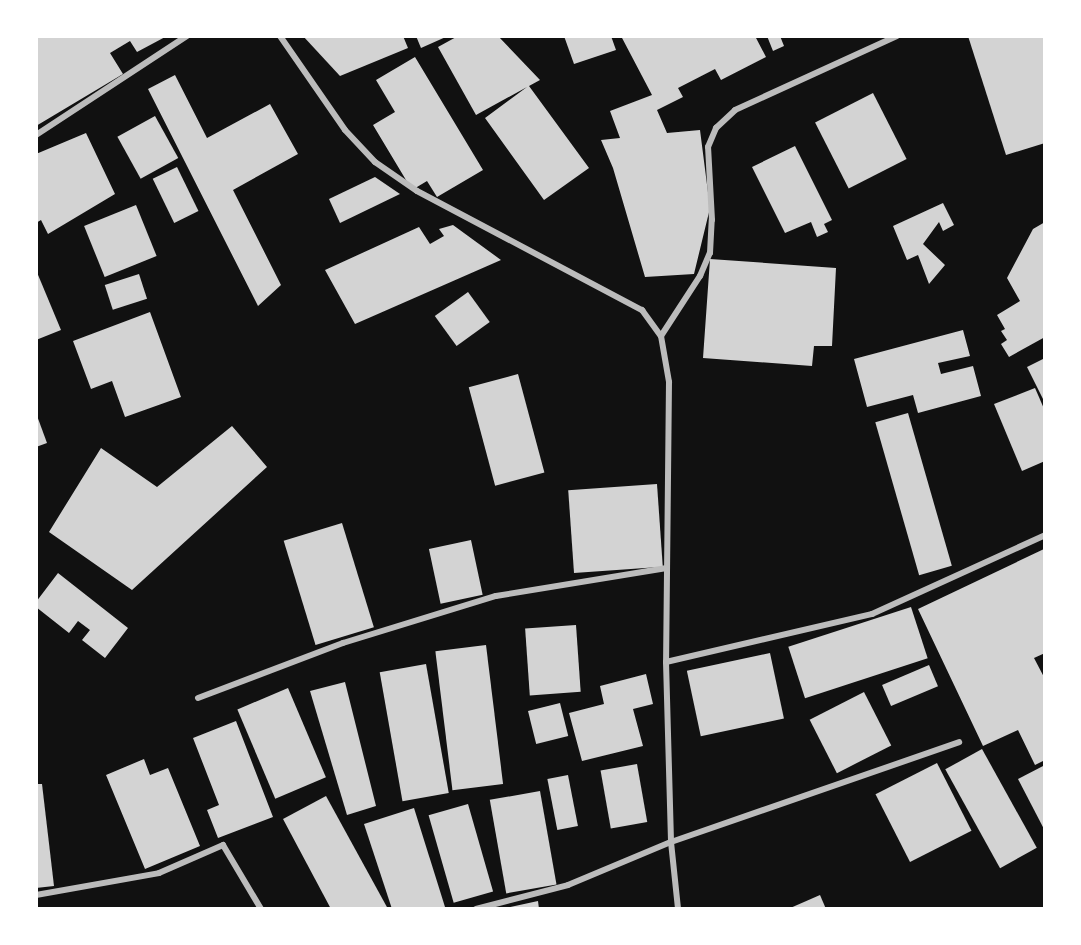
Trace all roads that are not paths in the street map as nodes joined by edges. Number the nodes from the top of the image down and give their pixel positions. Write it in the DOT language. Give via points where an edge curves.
graph roads {
  1 [pos="187,36"];
  2 [pos="280,36"];
  3 [pos="897,36"];
  4 [pos="36,135"];
  5 [pos="661,336"];
  6 [pos="1045,535"];
  7 [pos="667,568"];
  8 [pos="666,662"];
  9 [pos="198,698"];
  10 [pos="959,742"];
  11 [pos="671,842"];
  12 [pos="36,895"];
  13 [pos="261,909"];
  14 [pos="476,909"];
  15 [pos="678,909"];
  1 -- 4 [label="street"];
  2 -- 5 [label="street" via="345,130 375,162 417,191 642,310"];
  3 -- 5 [label="street" via="735,110 716,128 708,147 710,254"];
  5 -- 7 [label="street" via="669,382"];
  6 -- 8 [label="street" via="872,614"];
  7 -- 8 [label="street"];
  7 -- 9 [label="street" via="496,596 343,643"];
  8 -- 11 [label="street"];
  10 -- 11 [label="street"];
  11 -- 14 [label="street" via="567,885"];
  11 -- 15 [label="street"];
  12 -- 13 [label="street" via="159,873 223,845"];
}
